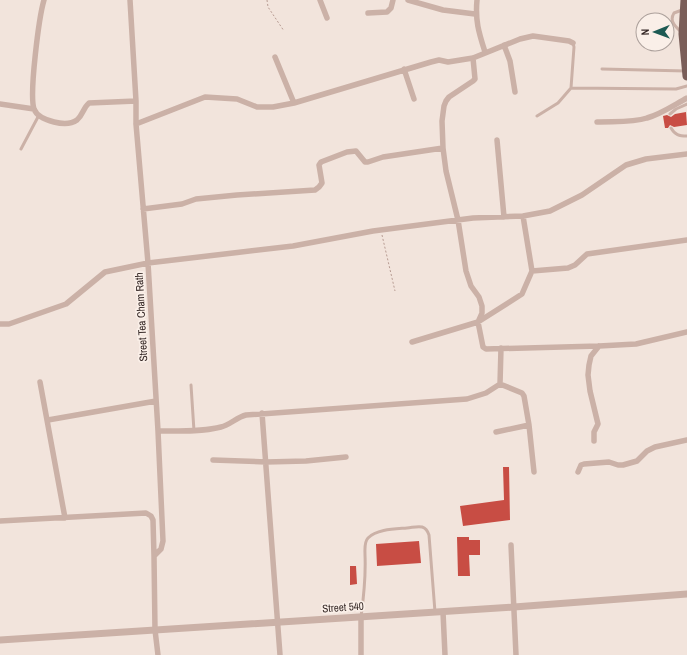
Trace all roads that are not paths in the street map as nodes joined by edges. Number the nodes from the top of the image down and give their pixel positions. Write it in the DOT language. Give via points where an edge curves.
graph roads {
  1 [pos="44,0"];
  2 [pos="130,0"];
  3 [pos="320,0"];
  4 [pos="393,0"];
  5 [pos="408,0"];
  6 [pos="477,0"];
  7 [pos="685,0"];
  8 [pos="368,13"];
  9 [pos="475,14"];
  10 [pos="327,18"];
  11 [pos="573,43"];
  12 [pos="504,45"];
  13 [pos="485,52"];
  14 [pos="275,57"];
  15 [pos="473,58"];
  16 [pos="404,69"];
  17 [pos="602,69"];
  18 [pos="687,73"];
  19 [pos="687,86"];
  20 [pos="571,88"];
  21 [pos="515,92"];
  22 [pos="687,98"];
  23 [pos="414,99"];
  24 [pos="136,101"];
  25 [pos="294,103"];
  26 [pos="0,104"];
  27 [pos="687,104"];
  28 [pos="34,109"];
  29 [pos="670,114"];
  30 [pos="38,115"];
  31 [pos="537,116"];
  32 [pos="597,122"];
  33 [pos="136,124"];
  34 [pos="670,128"];
  35 [pos="687,136"];
  36 [pos="497,140"];
  37 [pos="443,148"];
  38 [pos="21,149"];
  39 [pos="687,154"];
  40 [pos="143,208"];
  41 [pos="523,216"];
  42 [pos="504,217"];
  43 [pos="458,220"];
  44 [pos="687,240"];
  45 [pos="148,263"];
  46 [pos="532,271"];
  47 [pos="478,322"];
  48 [pos="0,324"];
  49 [pos="687,332"];
  50 [pos="412,342"];
  51 [pos="599,346"];
  52 [pos="501,348"];
  53 [pos="40,382"];
  54 [pos="500,384"];
  55 [pos="191,385"];
  56 [pos="156,402"];
  57 [pos="262,413"];
  58 [pos="48,420"];
  59 [pos="529,425"];
  60 [pos="194,430"];
  61 [pos="158,431"];
  62 [pos="496,432"];
  63 [pos="687,440"];
  64 [pos="594,441"];
  65 [pos="346,457"];
  66 [pos="213,460"];
  67 [pos="266,462"];
  68 [pos="534,472"];
  69 [pos="578,472"];
  70 [pos="65,518"];
  71 [pos="0,521"];
  72 [pos="511,545"];
  73 [pos="154,556"];
  74 [pos="687,594"];
  75 [pos="514,607"];
  76 [pos="435,612"];
  77 [pos="443,612"];
  78 [pos="361,617"];
  79 [pos="278,622"];
  80 [pos="155,630"];
  81 [pos="0,640"];
  82 [pos="158,655"];
  83 [pos="280,655"];
  84 [pos="361,655"];
  85 [pos="445,655"];
  86 [pos="516,655"];
  1 -- 28 [label="street" via="33,87"];
  2 -- 24 [label="street, Street Tea Cham Rath"];
  3 -- 10 [label="street"];
  4 -- 8 [label="street" via="387,12"];
  5 -- 9 [label="street" via="444,10"];
  6 -- 9 [label="street"];
  7 -- 18 [label="main road" via="683,34"];
  9 -- 13 [label="street"];
  11 -- 12 [label="street" via="533,36"];
  11 -- 20 [label="lane"];
  12 -- 13 [label="street"];
  12 -- 21 [label="street" via="510,61"];
  13 -- 15 [label="street"];
  14 -- 25 [label="street"];
  15 -- 16 [label="street" via="448,62 439,60"];
  15 -- 37 [label="street" via="475,79 449,97 444,106"];
  16 -- 23 [label="street"];
  16 -- 25 [label="street"];
  17 -- 18 [label="lane"];
  19 -- 20 [label="lane"];
  20 -- 31 [label="lane" via="558,103"];
  22 -- 32 [label="street" via="647,119"];
  24 -- 30 [label="street" via="89,103 81,116 67,124 43,119"];
  24 -- 33 [label="street, Street Tea Cham Rath"];
  25 -- 33 [label="street" via="257,107 237,99 205,96"];
  26 -- 28 [label="street"];
  27 -- 29 [label="lane"];
  28 -- 30 [label="street"];
  30 -- 38 [label="lane"];
  33 -- 40 [label="street, Street Tea Cham Rath"];
  34 -- 35 [label="lane" via="678,136"];
  36 -- 42 [label="street"];
  37 -- 40 [label="street" via="383,157 368,162 365,162 356,151 347,152 321,162 319,165 322,183 315,190 196,199 182,204"];
  37 -- 43 [label="street"];
  39 -- 41 [label="street" via="646,159 626,165 576,198 550,211"];
  40 -- 45 [label="street, Street Tea Cham Rath"];
  41 -- 42 [label="street"];
  41 -- 46 [label="street"];
  42 -- 43 [label="street"];
  43 -- 45 [label="street" via="380,230 293,246"];
  43 -- 47 [label="street" via="466,271 482,306"];
  44 -- 46 [label="street" via="587,254 568,268"];
  45 -- 48 [label="street" via="105,272 66,304 9,324"];
  45 -- 56 [label="street, Street Tea Cham Rath"];
  46 -- 47 [label="street" via="522,294"];
  47 -- 50 [label="street"];
  47 -- 52 [label="street" via="483,347"];
  49 -- 51 [label="street" via="636,344"];
  51 -- 52 [label="street"];
  51 -- 64 [label="street" via="591,356 588,375 598,424 594,432"];
  52 -- 54 [label="street"];
  53 -- 58 [label="street"];
  54 -- 57 [label="street" via="486,394 467,399"];
  54 -- 59 [label="street" via="522,393"];
  55 -- 60 [label="lane"];
  56 -- 58 [label="street"];
  56 -- 61 [label="street, Street Tea Cham Rath"];
  57 -- 60 [label="street" via="242,416 220,428"];
  57 -- 67 [label="street"];
  58 -- 70 [label="street"];
  59 -- 62 [label="street"];
  59 -- 68 [label="street"];
  60 -- 61 [label="street"];
  61 -- 73 [label="street, Street Tea Cham Rath" via="163,541 161,549"];
  63 -- 69 [label="street" via="655,447 637,461 623,465 609,462 584,464"];
  65 -- 67 [label="street"];
  66 -- 67 [label="street"];
  67 -- 79 [label="street"];
  70 -- 71 [label="street"];
  70 -- 73 [label="street" via="149,514 153,520"];
  72 -- 75 [label="street"];
  73 -- 80 [label="street, Street Tea Cham Rath"];
  74 -- 75 [label="street, Street 540"];
  75 -- 77 [label="street, Street 540"];
  75 -- 86 [label="street"];
  76 -- 77 [label="street, Street 540"];
  76 -- 78 [label="street, Street 540"];
  76 -- 78 [label="lane" via="429,535 426,528 418,527 372,534 367,539 366,579"];
  77 -- 85 [label="street"];
  78 -- 79 [label="street, Street 540"];
  78 -- 84 [label="street"];
  79 -- 80 [label="street, Street 540"];
  79 -- 83 [label="street"];
  80 -- 81 [label="street, Street 540"];
  80 -- 82 [label="street, Street Tea Cham Rath"];
}
